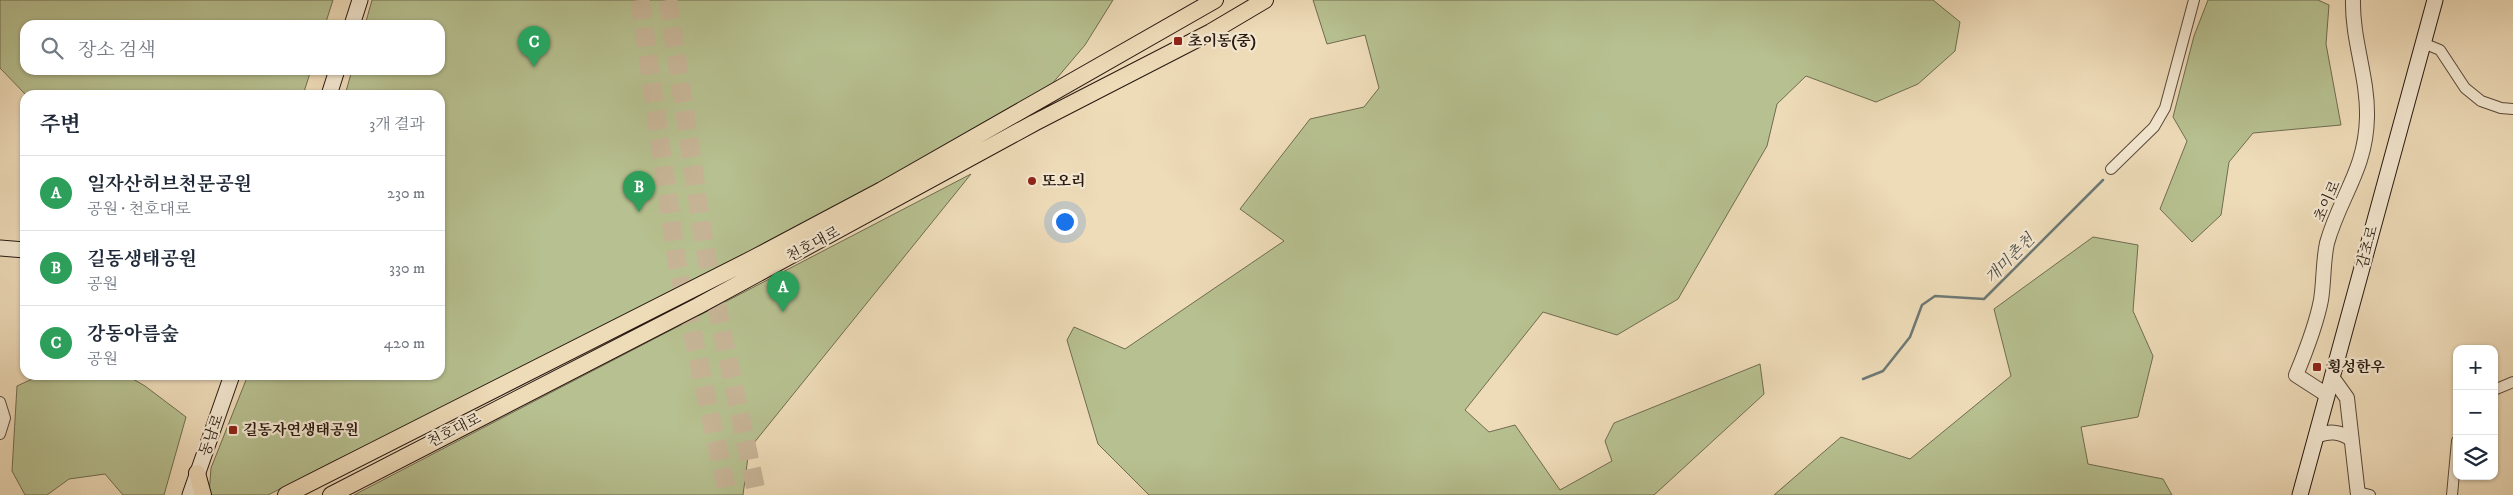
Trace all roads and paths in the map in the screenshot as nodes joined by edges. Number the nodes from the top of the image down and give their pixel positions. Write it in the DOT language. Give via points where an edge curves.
graph roads {
  1 [pos="360,0"];
  2 [pos="1215,0"];
  3 [pos="1265,0"];
  4 [pos="2194,0"];
  5 [pos="2353,0"];
  6 [pos="2435,0"];
  7 [pos="354,20"];
  8 [pos="2423,43"];
  9 [pos="335,75"];
  10 [pos="330,90"];
  11 [pos="2513,109"];
  12 [pos="2111,170"];
  13 [pos="0,248"];
  14 [pos="20,250"];
  15 [pos="2332,377"];
  16 [pos="230,380"];
  17 [pos="2513,382"];
  18 [pos="2498,388"];
  19 [pos="2328,395"];
  20 [pos="0,402"];
  21 [pos="0,434"];
  22 [pos="2316,436"];
  23 [pos="2351,439"];
  24 [pos="197,473"];
  25 [pos="2453,480"];
  26 [pos="2362,494"];
  27 [pos="190,495"];
  28 [pos="204,495"];
  29 [pos="286,495"];
  30 [pos="331,495"];
  31 [pos="2300,495"];
  32 [pos="2452,495"];
  1 -- 7 [label="main road"];
  2 -- 29 [label="main road, 천호대로" via="882,190"];
  3 -- 30 [label="main road, 천호대로" via="707,301"];
  4 -- 12 [label="street" via="2165,108 2154,126"];
  5 -- 19 [label="street, 초이로" via="2355,36 2367,96 2365,145 2354,179 2331,229 2317,316 2296,375"];
  6 -- 8 [label="main road, 감초로"];
  8 -- 11 [label="street" via="2440,50 2466,88 2481,101"];
  8 -- 15 [label="main road, 감초로"];
  9 -- 10 [label="main road"];
  13 -- 14 [label="main road"];
  15 -- 19 [label="main road, 감초로"];
  15 -- 23 [label="street" via="2347,398"];
  16 -- 24 [label="main road, 동남로"];
  17 -- 18 [label="street"];
  19 -- 22 [label="main road, 감초로"];
  20 -- 21 [label="street" via="5,418"];
  22 -- 23 [label="street" via="2327,432"];
  22 -- 31 [label="main road, 감초로"];
  23 -- 26 [label="street"];
  24 -- 27 [label="main road, 동남로"];
  24 -- 28 [label="main road"];
  25 -- 32 [label="street"];
}
